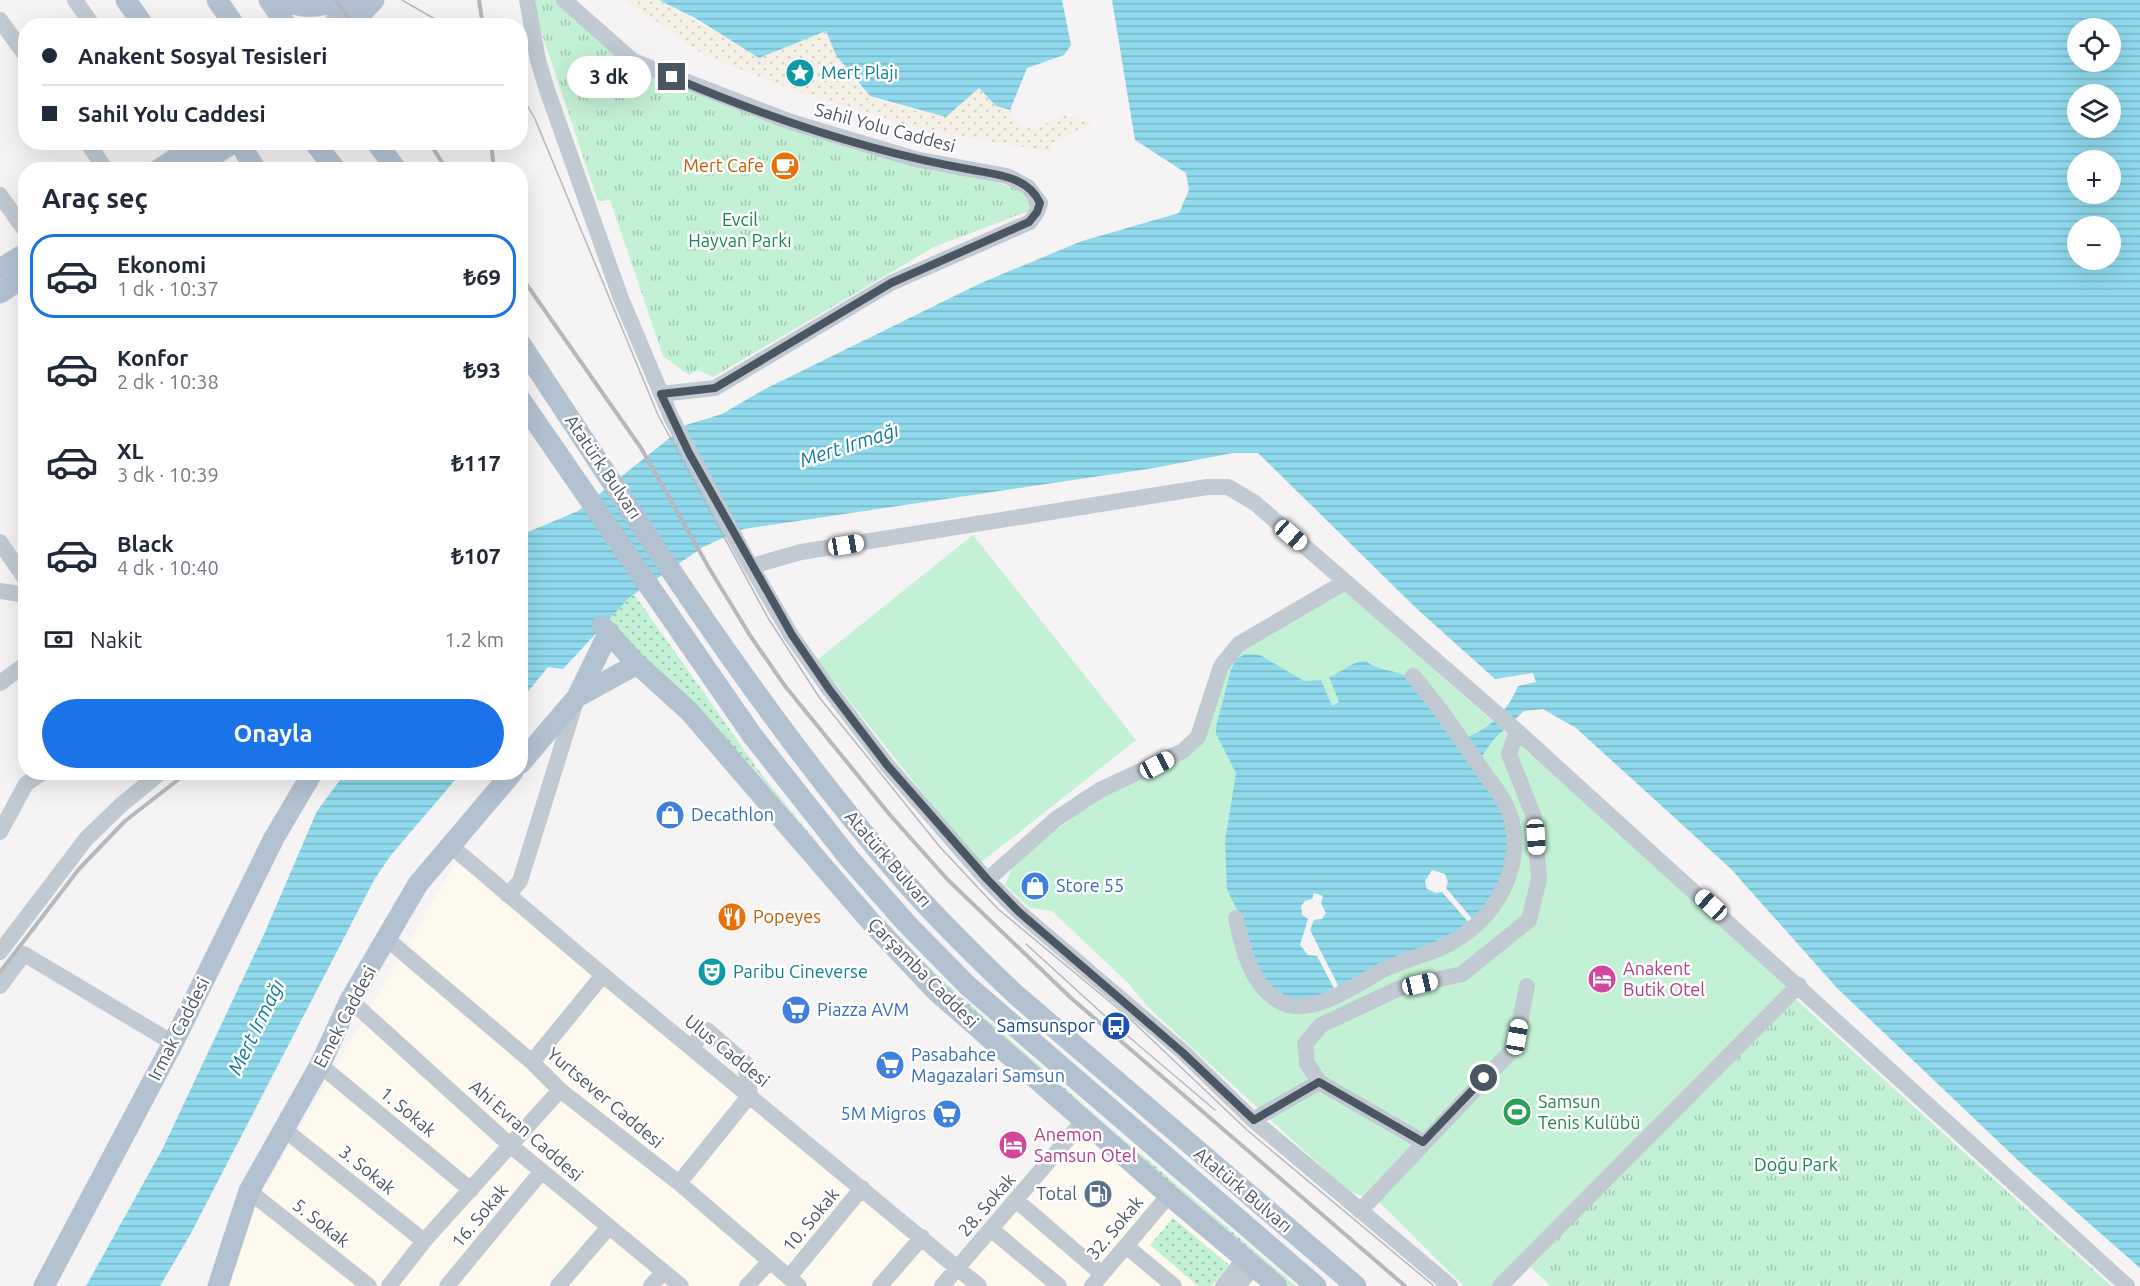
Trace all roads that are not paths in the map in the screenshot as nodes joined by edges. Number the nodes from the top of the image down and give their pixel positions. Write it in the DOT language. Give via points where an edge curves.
graph roads {
  1 [pos="75,0"];
  2 [pos="126,0"];
  3 [pos="217,0"];
  4 [pos="269,0"];
  5 [pos="281,0"];
  6 [pos="341,0"];
  7 [pos="355,0"];
  8 [pos="374,0"];
  9 [pos="527,0"];
  10 [pos="564,0"];
  11 [pos="87,18"];
  12 [pos="138,18"];
  13 [pos="229,18"];
  14 [pos="281,18"];
  15 [pos="339,18"];
  16 [pos="358,18"];
  17 [pos="0,20"];
  18 [pos="18,45"];
  19 [pos="320,150"];
  20 [pos="188,152"];
  21 [pos="171,162"];
  22 [pos="330,162"];
  23 [pos="0,195"];
  24 [pos="18,221"];
  25 [pos="18,258"];
  26 [pos="0,269"];
  27 [pos="18,281"];
  28 [pos="0,292"];
  29 [pos="528,355"];
  30 [pos="661,394"];
  31 [pos="528,411"];
  32 [pos="0,542"];
  33 [pos="749,561"];
  34 [pos="18,568"];
  35 [pos="1345,582"];
  36 [pos="0,591"];
  37 [pos="18,594"];
  38 [pos="637,664"];
  39 [pos="18,670"];
  40 [pos="1413,676"];
  41 [pos="0,683"];
  42 [pos="577,697"];
  43 [pos="1517,731"];
  44 [pos="528,755"];
  45 [pos="32,780"];
  46 [pos="150,780"];
  47 [pos="308,780"];
  48 [pos="506,780"];
  49 [pos="0,797"];
  50 [pos="12,810"];
  51 [pos="0,832"];
  52 [pos="451,846"];
  53 [pos="987,879"];
  54 [pos="508,895"];
  55 [pos="1236,918"];
  56 [pos="387,939"];
  57 [pos="0,952"];
  58 [pos="603,975"];
  59 [pos="1799,985"];
  60 [pos="0,986"];
  61 [pos="1527,986"];
  62 [pos="350,1000"];
  63 [pos="173,1043"];
  64 [pos="691,1047"];
  65 [pos="532,1062"];
  66 [pos="320,1065"];
  67 [pos="1319,1082"];
  68 [pos="560,1090"];
  69 [pos="750,1095"];
  70 [pos="1084,1120"];
  71 [pos="1254,1120"];
  72 [pos="285,1130"];
  73 [pos="1423,1142"];
  74 [pos="510,1145"];
  75 [pos="542,1171"];
  76 [pos="679,1183"];
  77 [pos="862,1188"];
  78 [pos="471,1190"];
  79 [pos="249,1191"];
  80 [pos="1169,1195"];
  81 [pos="1017,1201"];
  82 [pos="1360,1211"];
  83 [pos="609,1227"];
  84 [pos="992,1230"];
  85 [pos="922,1237"];
  86 [pos="424,1241"];
  87 [pos="1126,1246"];
  88 [pos="770,1261"];
  89 [pos="1249,1262"];
  90 [pos="959,1268"];
  91 [pos="663,1272"];
  92 [pos="1097,1280"];
  93 [pos="794,1282"];
  94 [pos="44,1286"];
  95 [pos="218,1286"];
  96 [pos="369,1286"];
  97 [pos="389,1286"];
  98 [pos="447,1286"];
  99 [pos="558,1286"];
  100 [pos="651,1286"];
  101 [pos="681,1286"];
  102 [pos="747,1286"];
  103 [pos="880,1286"];
  104 [pos="942,1286"];
  105 [pos="979,1286"];
  106 [pos="1059,1286"];
  107 [pos="1174,1286"];
  108 [pos="1223,1286"];
  109 [pos="1238,1286"];
  110 [pos="1277,1286"];
  111 [pos="1316,1286"];
  112 [pos="1356,1286"];
  113 [pos="1450,1286"];
  114 [pos="1500,1286"];
  115 [pos="2127,1286"];
  1 -- 11 [label="street"];
  2 -- 12 [label="main road"];
  3 -- 13 [label="main road"];
  4 -- 14 [label="main road"];
  5 -- 6 [label="main road" via="305,8"];
  7 -- 15 [label="main road"];
  8 -- 16 [label="main road"];
  9 -- 30 [label="street" via="547,90 620,296"];
  10 -- 30 [label="street, Sahil Yolu Caddesi" via="633,61 791,122 915,159 1007,176 1028,187 1040,203 1029,222 891,283 715,388"];
  17 -- 18 [label="street"];
  19 -- 22 [label="main road"];
  20 -- 21 [label="main road"];
  23 -- 24 [label="street"];
  25 -- 26 [label="main road"];
  27 -- 28 [label="main road"];
  29 -- 112 [label="main road, Atatürk Bulvarı" via="779,725 900,876 963,944 1092,1063"];
  30 -- 33 [label="street"];
  31 -- 111 [label="main road, Atatürk Bulvarı" via="752,735 848,857 907,924 968,986"];
  32 -- 34 [label="street"];
  33 -- 35 [label="street" via="1207,487 1228,487 1255,503"];
  33 -- 53 [label="street" via="829,689 887,765"];
  35 -- 43 [label="street"];
  35 -- 53 [label="street" via="1239,644 1221,666 1198,737 1182,751 1100,790 1056,819"];
  36 -- 37 [label="street"];
  38 -- 42 [label="main road"];
  38 -- 42 [label="main road, Çarşamba Caddesi" via="605,629"];
  38 -- 70 [label="main road, Çarşamba Caddesi" via="689,711 871,922 936,991"];
  39 -- 41 [label="street"];
  40 -- 55 [label="street" via="1437,704 1505,803 1512,822 1515,851 1510,874 1496,904 1462,936 1397,962 1316,1005 1283,1003 1262,984 1244,956"];
  42 -- 44 [label="main road"];
  42 -- 54 [label="street" via="520,881"];
  43 -- 59 [label="street"];
  43 -- 67 [label="street" via="1509,754 1534,817 1539,879 1529,920 1462,974 1400,988 1321,1025 1305,1044 1307,1063"];
  45 -- 50 [label="street"];
  46 -- 57 [label="street" via="86,839"];
  47 -- 63 [label="main road, Irmak Caddesi" via="274,838"];
  48 -- 52 [label="main road, Emek Caddesi"];
  49 -- 50 [label="street"];
  50 -- 51 [label="street"];
  52 -- 54 [label="street, Ulus Caddesi"];
  52 -- 56 [label="main road, Emek Caddesi" via="418,884"];
  53 -- 71 [label="street" via="1019,912 1182,1052"];
  54 -- 58 [label="street, Ulus Caddesi"];
  56 -- 62 [label="main road, Emek Caddesi"];
  56 -- 65 [label="street, Yurtsever Caddesi"];
  58 -- 64 [label="street, Ulus Caddesi"];
  58 -- 65 [label="street"];
  59 -- 114 [label="street"];
  59 -- 115 [label="street"];
  60 -- 63 [label="street" via="24,954"];
  61 -- 73 [label="street" via="1515,1047"];
  62 -- 66 [label="main road, Emek Caddesi"];
  62 -- 74 [label="street, Ahi Evran Caddesi"];
  63 -- 94 [label="main road, Irmak Caddesi"];
  64 -- 69 [label="street, Ulus Caddesi"];
  64 -- 69 [label="street" via="707,1030 745,1063"];
  65 -- 68 [label="street, Yurtsever Caddesi"];
  66 -- 72 [label="main road, Emek Caddesi"];
  66 -- 78 [label="street, 1. Sokak"];
  67 -- 71 [label="street"];
  67 -- 73 [label="street"];
  68 -- 74 [label="street"];
  68 -- 76 [label="street, Yurtsever Caddesi"];
  69 -- 76 [label="street"];
  69 -- 77 [label="street, Ulus Caddesi"];
  70 -- 80 [label="main road, Çarşamba Caddesi"];
  70 -- 81 [label="street, 28. Sokak"];
  71 -- 82 [label="street"];
  72 -- 79 [label="main road, Emek Caddesi"];
  72 -- 86 [label="street, 3. Sokak"];
  73 -- 82 [label="street"];
  74 -- 75 [label="street, Ahi Evran Caddesi"];
  74 -- 78 [label="street"];
  75 -- 83 [label="street, Ahi Evran Caddesi"];
  75 -- 98 [label="street, 16. Sokak"];
  76 -- 88 [label="street, Yurtsever Caddesi"];
  77 -- 85 [label="street, Ulus Caddesi"];
  77 -- 93 [label="street, 10. Sokak"];
  78 -- 86 [label="street"];
  79 -- 95 [label="main road, Emek Caddesi"];
  79 -- 96 [label="street, 5. Sokak"];
  80 -- 87 [label="street, 32. Sokak"];
  80 -- 89 [label="main road, Çarşamba Caddesi"];
  81 -- 84 [label="street, 28. Sokak"];
  81 -- 92 [label="street"];
  82 -- 113 [label="street"];
  83 -- 91 [label="street, Ahi Evran Caddesi"];
  83 -- 99 [label="street"];
  84 -- 90 [label="street, 28. Sokak"];
  84 -- 106 [label="street"];
  85 -- 90 [label="street, Ulus Caddesi"];
  85 -- 103 [label="street"];
  86 -- 97 [label="street"];
  87 -- 92 [label="street, 32. Sokak"];
  87 -- 107 [label="street"];
  88 -- 93 [label="street, Yurtsever Caddesi"];
  88 -- 102 [label="street"];
  89 -- 108 [label="street"];
  89 -- 109 [label="street"];
  89 -- 110 [label="main road, Çarşamba Caddesi"];
  90 -- 104 [label="street, 28. Sokak"];
  90 -- 105 [label="street, Ulus Caddesi"];
  91 -- 100 [label="street"];
  91 -- 101 [label="street, Ahi Evran Caddesi"];
}
